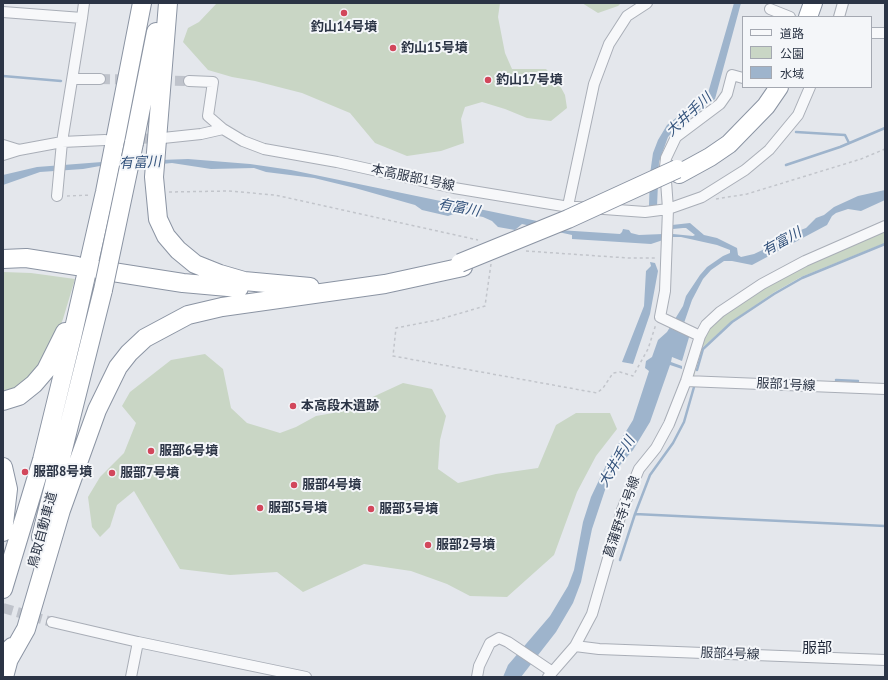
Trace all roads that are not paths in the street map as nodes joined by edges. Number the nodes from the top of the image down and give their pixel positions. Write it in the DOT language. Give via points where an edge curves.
graph roads {
  1 [pos="84,3"];
  2 [pos="142,3"];
  3 [pos="159,3"];
  4 [pos="168,3"];
  5 [pos="647,3"];
  6 [pos="813,3"];
  7 [pos="819,3"];
  8 [pos="843,3"];
  9 [pos="770,10"];
  10 [pos="3,12"];
  11 [pos="787,16"];
  12 [pos="808,16"];
  13 [pos="814,16"];
  14 [pos="839,16"];
  15 [pos="82,18"];
  16 [pos="872,33"];
  17 [pos="885,33"];
  18 [pos="742,78"];
  19 [pos="73,79"];
  20 [pos="100,79"];
  21 [pos="189,81"];
  22 [pos="771,88"];
  23 [pos="778,88"];
  24 [pos="810,88"];
  25 [pos="222,129"];
  26 [pos="160,141"];
  27 [pos="62,142"];
  28 [pos="110,142"];
  29 [pos="3,145"];
  30 [pos="19,150"];
  31 [pos="3,154"];
  32 [pos="678,171"];
  33 [pos="57,196"];
  34 [pos="568,206"];
  35 [pos="667,212"];
  36 [pos="885,226"];
  37 [pos="94,244"];
  38 [pos="3,259"];
  39 [pos="461,265"];
  40 [pos="3,268"];
  41 [pos="89,277"];
  42 [pos="318,287"];
  43 [pos="271,299"];
  44 [pos="698,335"];
  45 [pos="686,381"];
  46 [pos="885,389"];
  47 [pos="3,401"];
  48 [pos="3,467"];
  49 [pos="3,532"];
  50 [pos="3,589"];
  51 [pos="52,622"];
  52 [pos="138,642"];
  53 [pos="575,646"];
  54 [pos="9,658"];
  55 [pos="885,660"];
  56 [pos="548,671"];
  57 [pos="4,677"];
  58 [pos="131,677"];
  59 [pos="306,677"];
  60 [pos="477,677"];
  1 -- 15 [label="street"];
  2 -- 28 [label="highway"];
  3 -- 41 [label="highway, bridge" via="155,37 134,143"];
  4 -- 26 [label="highway"];
  5 -- 34 [label="street" via="627,16 609,44 594,84"];
  6 -- 12 [label="highway"];
  7 -- 13 [label="highway"];
  8 -- 14 [label="street"];
  9 -- 11 [label="street"];
  10 -- 15 [label="street"];
  15 -- 19 [label="street"];
  16 -- 17 [label="street"];
  18 -- 35 [label="street" via="732,74 727,94 720,104 676,137 670,147 665,167"];
  19 -- 20 [label="street"];
  19 -- 27 [label="street"];
  21 -- 25 [label="street, 本高服部1号線" via="213,82 208,116"];
  22 -- 32 [label="highway" via="740,126 706,154"];
  23 -- 32 [label="highway" via="766,106 729,144 710,157"];
  24 -- 35 [label="street, 本高服部1号線" via="798,115 769,150 745,170 702,197"];
  25 -- 26 [label="street"];
  25 -- 34 [label="street, 本高服部1号線" via="264,149 461,189"];
  26 -- 42 [label="highway" via="162,191 158,219 166,236 178,250 194,264 244,281"];
  27 -- 28 [label="street"];
  27 -- 30 [label="street"];
  27 -- 33 [label="street"];
  28 -- 37 [label="highway" via="99,194"];
  29 -- 30 [label="street"];
  30 -- 31 [label="street"];
  32 -- 39 [label="highway, bridge"];
  34 -- 35 [label="street, 本高服部1号線" via="627,212"];
  35 -- 44 [label="street" via="663,318"];
  36 -- 44 [label="street, 菖蒲野寺1号線" via="805,261 762,284 720,312"];
  37 -- 41 [label="highway"];
  37 -- 47 [label="highway" via="69,320 46,370 19,396"];
  38 -- 41 [label="highway" via="26,258"];
  39 -- 42 [label="highway" via="383,280"];
  39 -- 43 [label="highway" via="385,284 318,295"];
  40 -- 41 [label="highway" via="36,268"];
  41 -- 42 [label="highway" via="251,289"];
  41 -- 43 [label="highway" via="165,289"];
  41 -- 50 [label="highway, 鳥取自動車道" via="42,460"];
  41 -- 54 [label="highway, 鳥取自動車道" via="60,464"];
  43 -- 54 [label="highway" via="188,315 145,338 128,353 118,367 97,410 46,557 26,629"];
  44 -- 45 [label="street, 菖蒲野寺1号線"];
  45 -- 46 [label="street, 服部1号線"];
  45 -- 53 [label="street, 菖蒲野寺1号線" via="669,424 656,448 639,470 630,490 609,550 596,602"];
  48 -- 49 [label="highway" via="8,489"];
  51 -- 52 [label="street"];
  52 -- 58 [label="street"];
  52 -- 59 [label="street"];
  53 -- 55 [label="street, 服部4号線"];
  53 -- 56 [label="street, 菖蒲野寺1号線"];
  54 -- 57 [label="highway, 鳥取自動車道"];
  56 -- 60 [label="street" via="508,642 498,638 490,643 479,666"];
}
